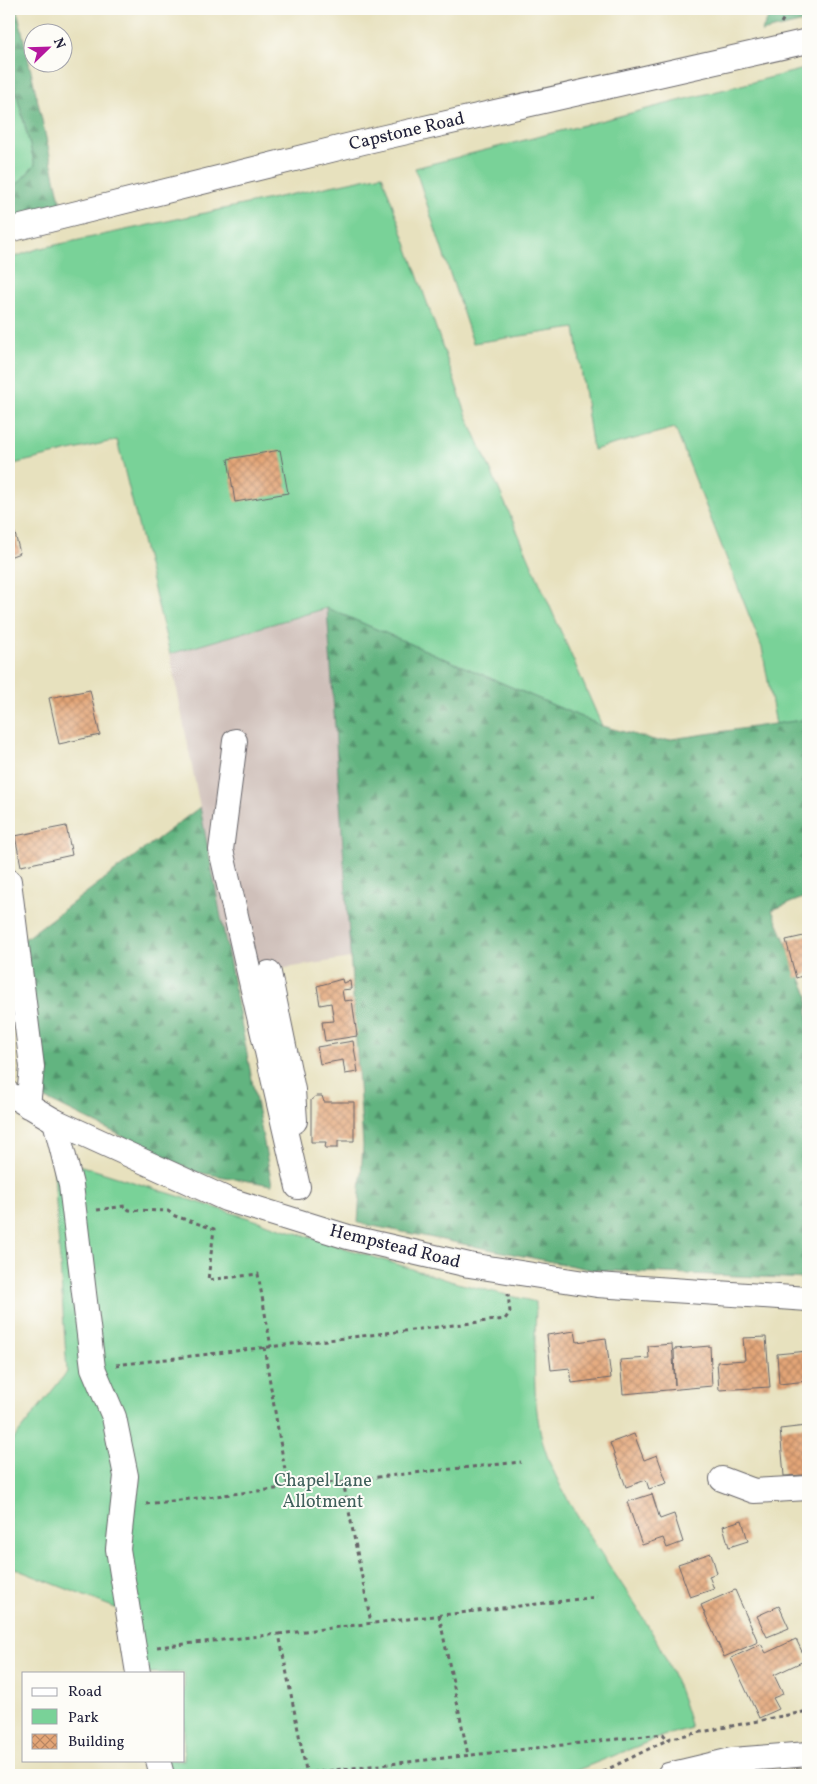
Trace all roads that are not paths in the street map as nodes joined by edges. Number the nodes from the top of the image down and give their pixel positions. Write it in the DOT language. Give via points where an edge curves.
graph roads {
  1 [pos="808,41"];
  2 [pos="9,230"];
  3 [pos="236,741"];
  4 [pos="9,881"];
  5 [pos="269,973"];
  6 [pos="18,1100"];
  7 [pos="55,1121"];
  8 [pos="298,1187"];
  9 [pos="288,1218"];
  10 [pos="808,1299"];
  11 [pos="722,1479"];
  12 [pos="808,1488"];
  13 [pos="138,1672"];
  14 [pos="808,1754"];
  15 [pos="159,1762"];
  16 [pos="162,1775"];
  17 [pos="669,1775"];
  1 -- 2 [label="street, Capstone Road" via="363,142"];
  3 -- 8 [label="street" via="221,850"];
  4 -- 6 [label="street" via="32,1067"];
  5 -- 8 [label="street" via="293,1090"];
  6 -- 7 [label="street, Hempstead Road"];
  7 -- 9 [label="street, Hempstead Road" via="226,1199"];
  7 -- 13 [label="street" via="71,1186 94,1368 116,1426 126,1476 118,1549"];
  8 -- 9 [label="street"];
  9 -- 10 [label="street, Hempstead Road" via="348,1237 505,1271 597,1285"];
  11 -- 12 [label="street" via="754,1491"];
  14 -- 17 [label="street" via="732,1760"];
  15 -- 16 [label="street"];
}
